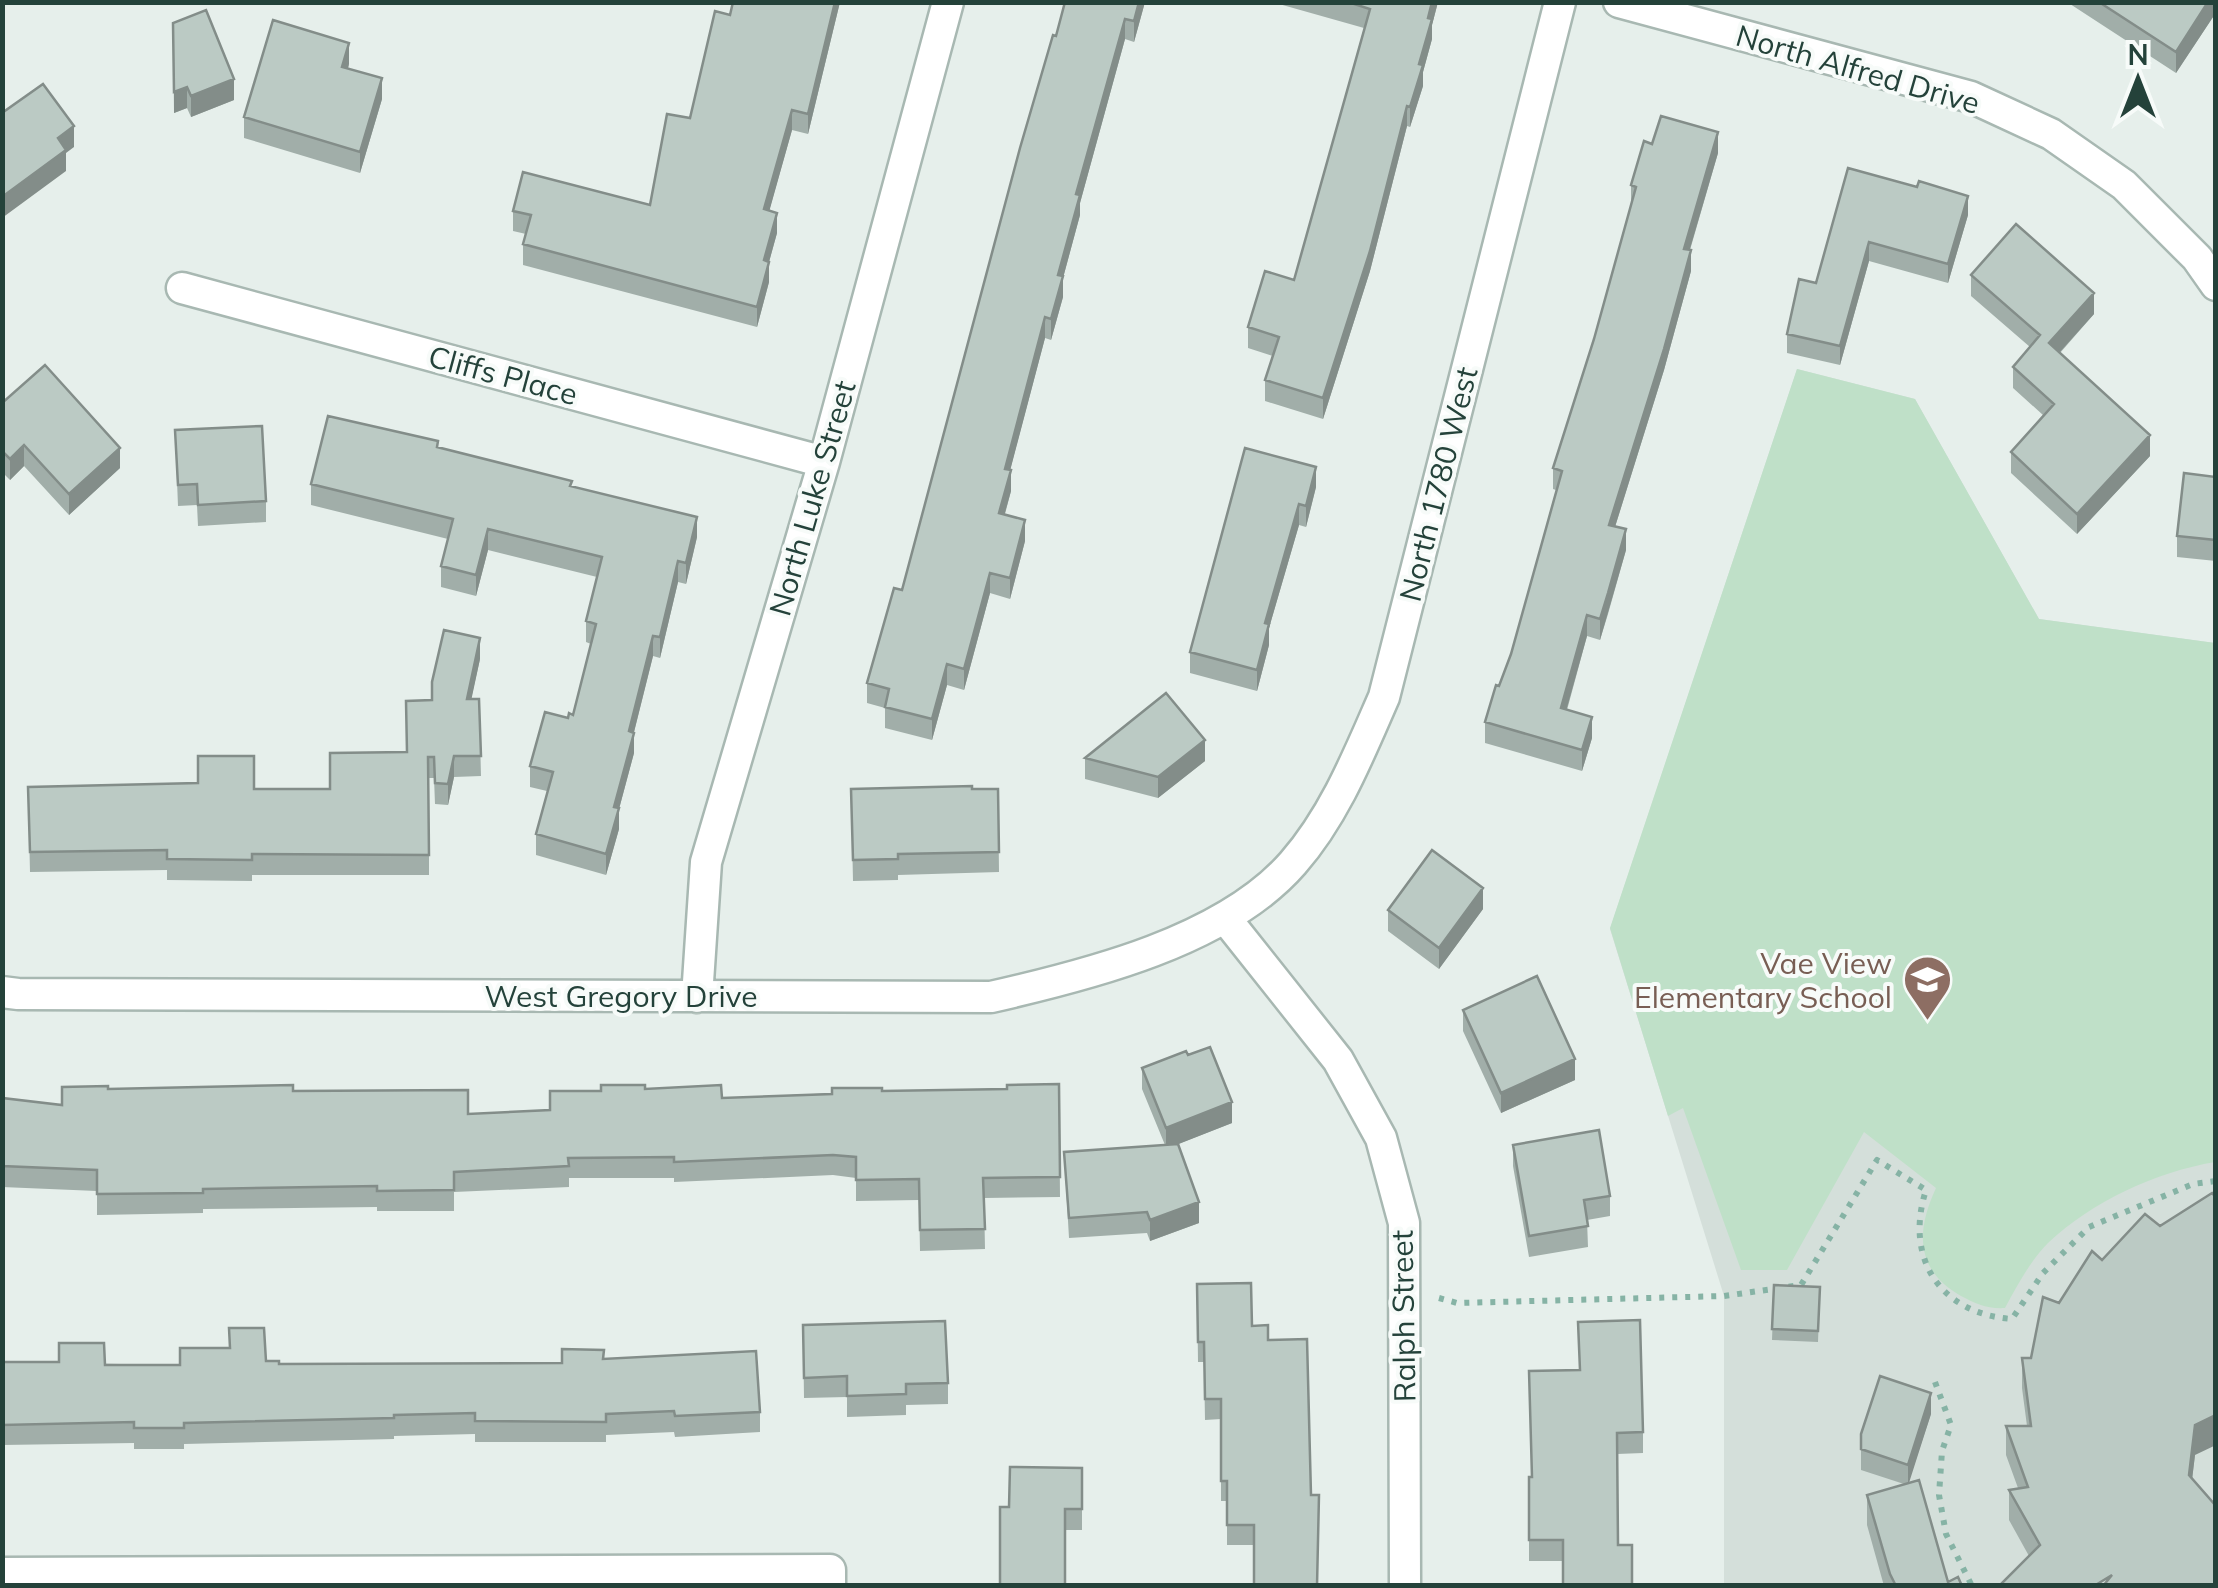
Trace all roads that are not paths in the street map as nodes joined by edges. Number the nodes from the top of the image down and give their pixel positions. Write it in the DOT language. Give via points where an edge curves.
graph roads {
  1 [pos="948,2"];
  2 [pos="1560,2"];
  3 [pos="1618,2"];
  4 [pos="2216,285"];
  5 [pos="182,288"];
  6 [pos="824,462"];
  7 [pos="1226,919"];
  8 [pos="2,992"];
  9 [pos="697,997"];
  10 [pos="2,1572"];
  11 [pos="830,1578"];
  12 [pos="1405,1586"];
  1 -- 6 [label="street, North Luke Street"];
  2 -- 7 [label="street, North 1780 West" via="1384,696 1346,785 1292,864"];
  3 -- 4 [label="street, North Alfred Drive" via="1971,97 2051,134 2124,185"];
  5 -- 6 [label="street, Cliffs Place"];
  6 -- 9 [label="street, North Luke Street" via="706,862"];
  7 -- 9 [label="street, West Gregory Drive" via="1093,974 991,998"];
  7 -- 12 [label="street, Ralph Street" via="1338,1060 1381,1138 1404,1222"];
  8 -- 9 [label="street, West Gregory Drive"];
  10 -- 11 [label="street"];
}
